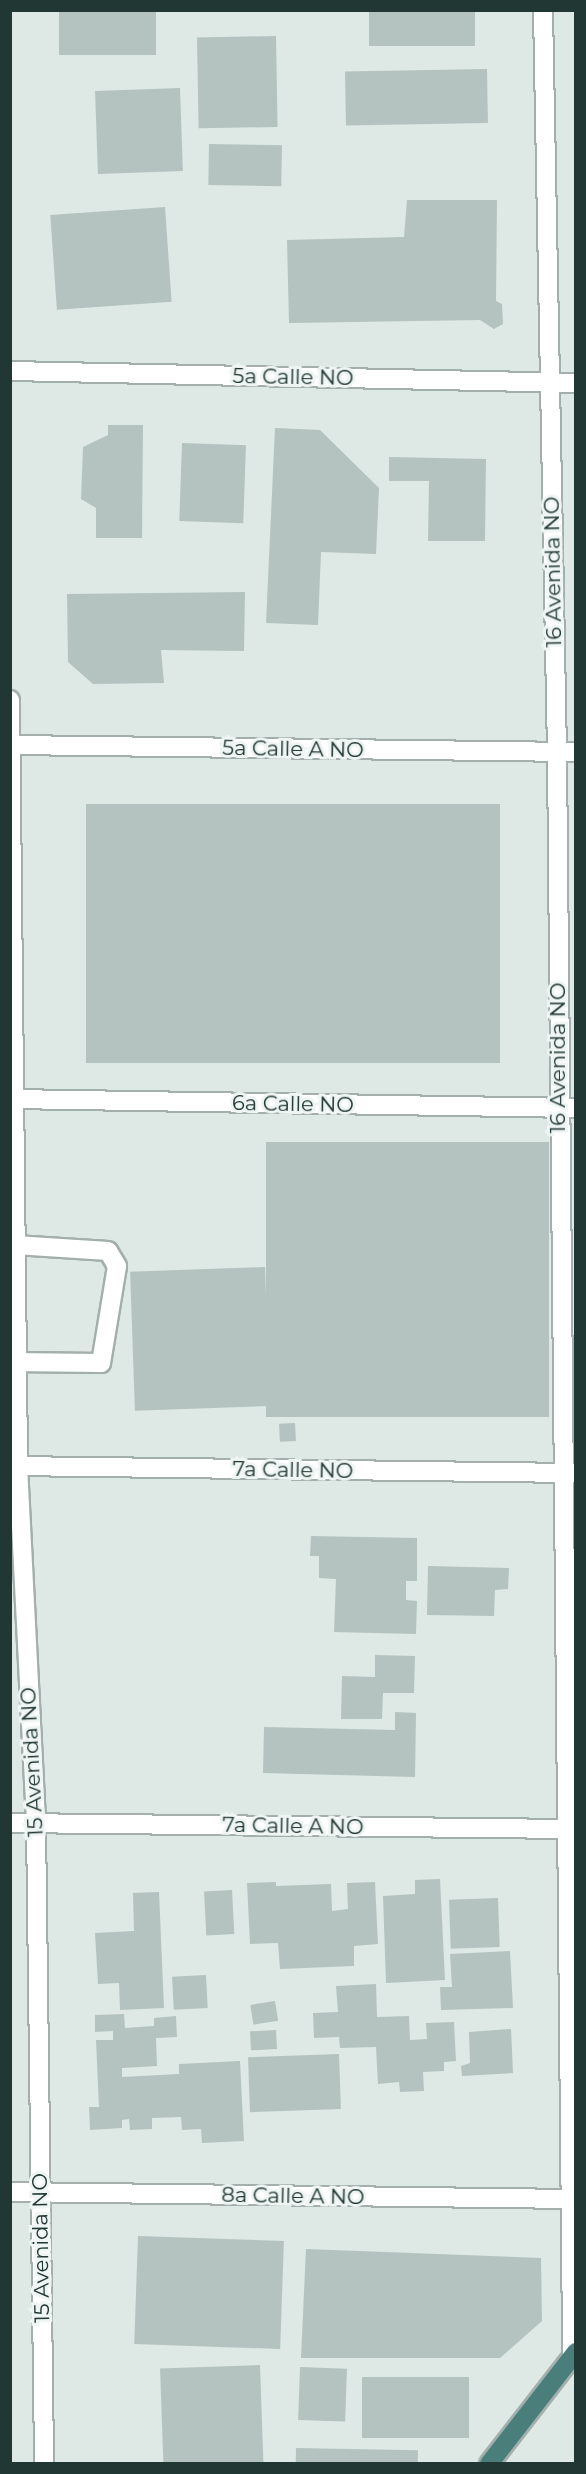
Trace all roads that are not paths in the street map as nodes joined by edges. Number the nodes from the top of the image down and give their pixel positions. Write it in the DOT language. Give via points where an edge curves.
graph roads {
  1 [pos="543,10"];
  2 [pos="10,370"];
  3 [pos="548,382"];
  4 [pos="576,383"];
  5 [pos="10,700"];
  6 [pos="11,745"];
  7 [pos="557,752"];
  8 [pos="576,752"];
  9 [pos="12,1099"];
  10 [pos="567,1108"];
  11 [pos="15,1245"];
  12 [pos="14,1364"];
  13 [pos="14,1466"];
  14 [pos="569,1473"];
  15 [pos="570,1575"];
  16 [pos="570,1672"];
  17 [pos="10,1823"];
  18 [pos="36,1823"];
  19 [pos="572,1829"];
  20 [pos="10,2192"];
  21 [pos="41,2192"];
  22 [pos="574,2199"];
  23 [pos="574,2355"];
  24 [pos="45,2463"];
  25 [pos="489,2463"];
  1 -- 3 [label="street, 16 Avenida NO"];
  2 -- 3 [label="street, 5a Calle NO"];
  3 -- 4 [label="street, 5a Calle NO"];
  3 -- 7 [label="street, 16 Avenida NO"];
  5 -- 6 [label="street, 15 Avenida NO"];
  6 -- 7 [label="street, 5a Calle A NO"];
  6 -- 9 [label="street, 15 Avenida NO"];
  7 -- 8 [label="street, 5a Calle A NO"];
  7 -- 10 [label="street, 16 Avenida NO"];
  9 -- 10 [label="street, 6a Calle NO"];
  9 -- 11 [label="street, 15 Avenida NO"];
  10 -- 14 [label="street, 16 Avenida NO"];
  11 -- 12 [label="street, 15 Avenida NO"];
  11 -- 12 [label="street" via="108,1251 117,1266 101,1363"];
  12 -- 13 [label="street, 15 Avenida NO"];
  13 -- 14 [label="street, 7a Calle NO"];
  13 -- 18 [label="street, 15 Avenida NO"];
  14 -- 15 [label="street, 16 Avenida NO"];
  15 -- 16 [label="street, 16 Avenida NO"];
  16 -- 19 [label="street, 16 Avenida NO"];
  17 -- 18 [label="street, 7a Calle A NO"];
  18 -- 19 [label="street, 7a Calle A NO"];
  18 -- 21 [label="street, 15 Avenida NO"];
  19 -- 22 [label="street, 16 Avenida NO"];
  20 -- 21 [label="street, 8a Calle A NO"];
  21 -- 22 [label="street, 8a Calle A NO"];
  21 -- 24 [label="street, 15 Avenida NO"];
  22 -- 23 [label="street, 16 Avenida NO"];
  23 -- 25 [label="highway"];
}
